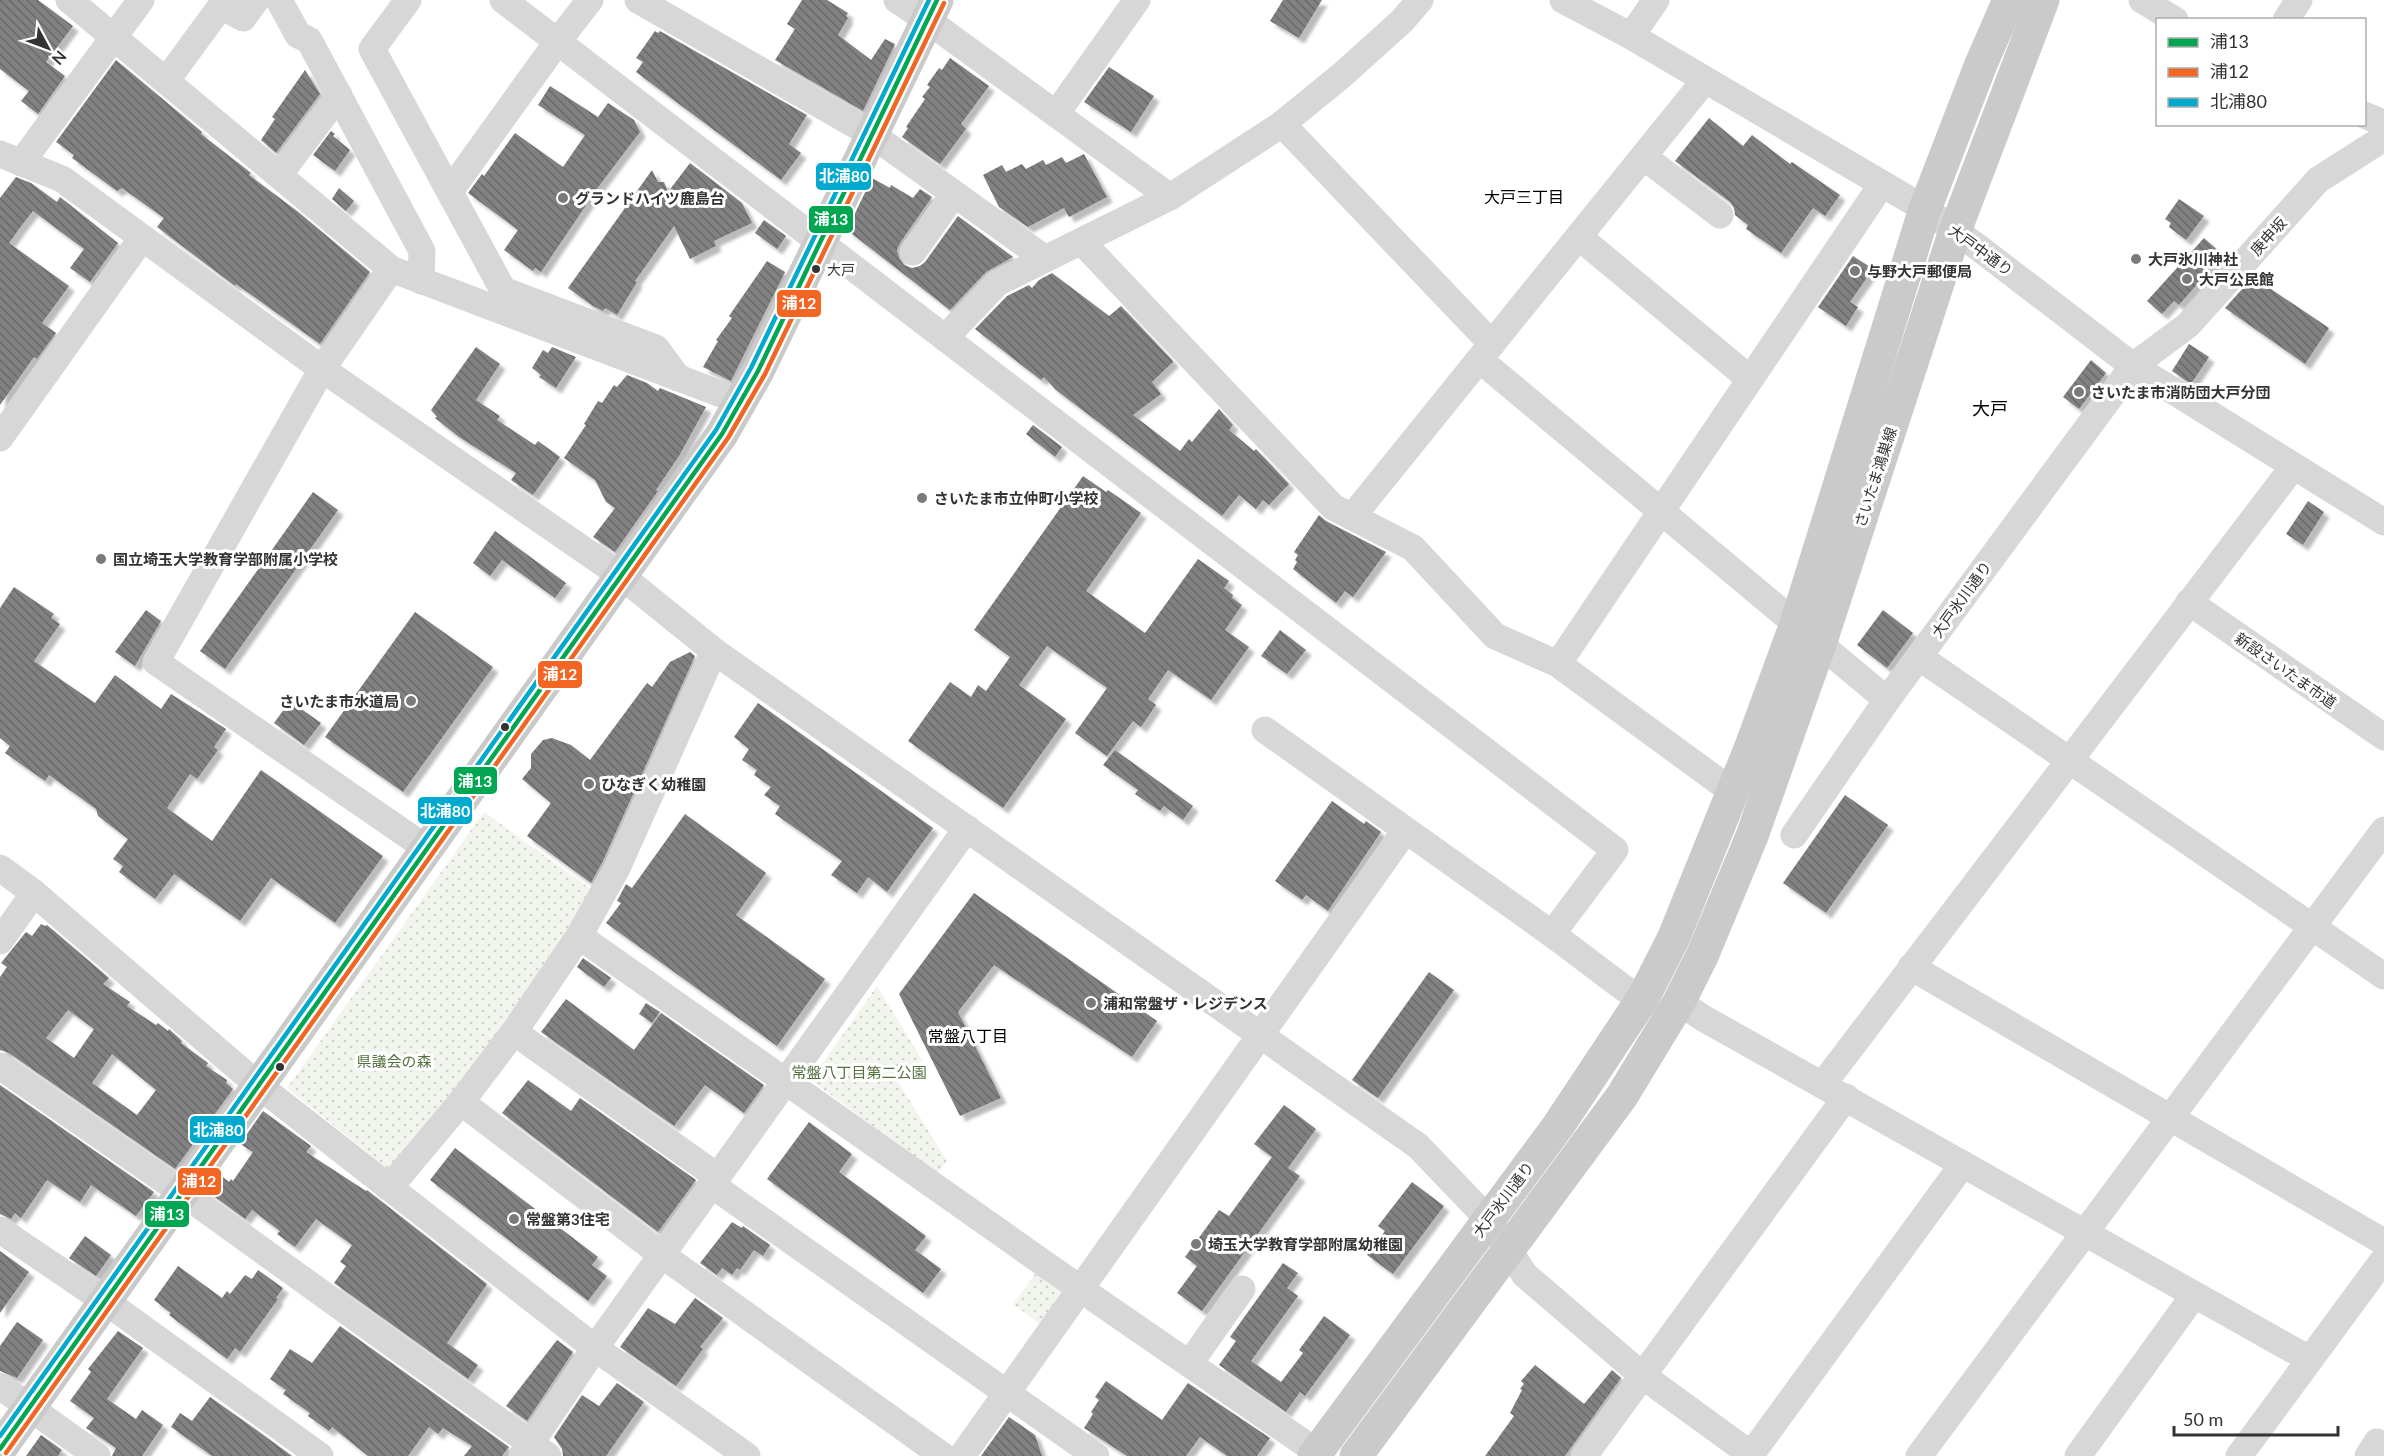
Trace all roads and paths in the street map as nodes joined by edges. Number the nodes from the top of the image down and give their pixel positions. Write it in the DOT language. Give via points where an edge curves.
graph roads {
  1 [pos="69,0"];
  2 [pos="141,0"];
  3 [pos="256,0"];
  4 [pos="279,0"];
  5 [pos="408,0"];
  6 [pos="503,0"];
  7 [pos="590,0"];
  8 [pos="638,0"];
  9 [pos="897,0"];
  10 [pos="1137,0"];
  11 [pos="1420,0"];
  12 [pos="1563,0"];
  13 [pos="1656,0"];
  14 [pos="2009,0"];
  15 [pos="2043,0"];
  16 [pos="2142,0"];
  17 [pos="2299,0"];
  18 [pos="674,9"];
  19 [pos="932,10"];
  20 [pos="2172,18"];
  21 [pos="2287,18"];
  22 [pos="1631,36"];
  23 [pos="114,38"];
  24 [pos="558,41"];
  25 [pos="1705,80"];
  26 [pos="166,81"];
  27 [pos="339,95"];
  28 [pos="1056,114"];
  29 [pos="2366,116"];
  30 [pos="2384,123"];
  31 [pos="1282,124"];
  32 [pos="871,134"];
  33 [pos="2384,138"];
  34 [pos="1644,157"];
  35 [pos="8,162"];
  36 [pos="279,175"];
  37 [pos="1882,184"];
  38 [pos="450,191"];
  39 [pos="954,194"];
  40 [pos="1170,197"];
  41 [pos="1925,209"];
  42 [pos="1720,215"];
  43 [pos="1955,231"];
  44 [pos="1579,237"];
  45 [pos="142,238"];
  46 [pos="1082,242"];
  47 [pos="820,244"];
  48 [pos="913,252"];
  49 [pos="1044,258"];
  50 [pos="391,269"];
  51 [pos="421,281"];
  52 [pos="945,338"];
  53 [pos="1486,352"];
  54 [pos="2133,366"];
  55 [pos="322,369"];
  56 [pos="678,378"];
  57 [pos="1750,379"];
  58 [pos="742,402"];
  59 [pos="0,438"];
  60 [pos="2293,467"];
  61 [pos="1661,511"];
  62 [pos="1352,517"];
  63 [pos="2384,522"];
  64 [pos="620,575"];
  65 [pos="2189,603"];
  66 [pos="1796,624"];
  67 [pos="1820,644"];
  68 [pos="714,651"];
  69 [pos="1919,657"];
  70 [pos="1558,664"];
  71 [pos="1887,700"];
  72 [pos="1265,730"];
  73 [pos="2384,737"];
  74 [pos="2068,759"];
  75 [pos="1732,792"];
  76 [pos="967,828"];
  77 [pos="2384,830"];
  78 [pos="1405,831"];
  79 [pos="1794,835"];
  80 [pos="426,848"];
  81 [pos="0,868"];
  82 [pos="34,893"];
  83 [pos="2311,928"];
  84 [pos="1552,934"];
  85 [pos="579,936"];
  86 [pos="1674,937"];
  87 [pos="0,941"];
  88 [pos="1911,967"];
  89 [pos="2384,976"];
  90 [pos="1643,998"];
  91 [pos="1679,1002"];
  92 [pos="514,1032"];
  93 [pos="1260,1036"];
  94 [pos="0,1066"];
  95 [pos="787,1080"];
  96 [pos="1822,1084"];
  97 [pos="258,1085"];
  98 [pos="1846,1097"];
  99 [pos="461,1102"];
  100 [pos="2170,1118"];
  101 [pos="1963,1164"];
  102 [pos="715,1181"];
  103 [pos="389,1188"];
  104 [pos="181,1192"];
  105 [pos="1488,1219"];
  106 [pos="0,1230"];
  107 [pos="2085,1233"];
  108 [pos="2384,1242"];
  109 [pos="1508,1250"];
  110 [pos="662,1255"];
  111 [pos="2384,1259"];
  112 [pos="1079,1288"];
  113 [pos="1242,1288"];
  114 [pos="2375,1288"];
  115 [pos="2194,1296"];
  116 [pos="105,1300"];
  117 [pos="595,1348"];
  118 [pos="2309,1359"];
  119 [pos="1190,1363"];
  120 [pos="1642,1376"];
  121 [pos="0,1386"];
  122 [pos="1006,1393"];
  123 [pos="30,1407"];
  124 [pos="0,1449"];
  125 [pos="533,1452"];
  126 [pos="1316,1454"];
  127 [pos="97,1456"];
  128 [pos="320,1456"];
  129 [pos="747,1456"];
  130 [pos="943,1456"];
  131 [pos="962,1456"];
  132 [pos="1096,1456"];
  133 [pos="1356,1456"];
  134 [pos="1584,1456"];
  135 [pos="1751,1456"];
  136 [pos="1919,1456"];
  137 [pos="2078,1456"];
  138 [pos="2239,1456"];
  1 -- 23 [label="street"];
  2 -- 23 [label="street"];
  3 -- 26 [label="street" via="243,18 221,6"];
  4 -- 27 [label="street" via="298,35 309,40"];
  5 -- 38 [label="street" via="372,49"];
  6 -- 24 [label="street"];
  7 -- 24 [label="street"];
  8 -- 18 [label="street"];
  9 -- 19 [label="street"];
  10 -- 28 [label="street"];
  11 -- 31 [label="street" via="1359,60"];
  12 -- 22 [label="street, 大戸中通り"];
  13 -- 22 [label="street"];
  14 -- 41 [label="main road, さいたま鴻巣線"];
  15 -- 43 [label="main road, さいたま鴻巣線"];
  16 -- 20 [label="street"];
  17 -- 21 [label="street"];
  18 -- 32 [label="street"];
  19 -- 28 [label="street"];
  19 -- 32 [label="main road"];
  22 -- 25 [label="street, 大戸中通り"];
  23 -- 26 [label="street"];
  23 -- 35 [label="street"];
  24 -- 38 [label="street"];
  24 -- 47 [label="street"];
  25 -- 34 [label="street"];
  25 -- 37 [label="street, 大戸中通り"];
  26 -- 36 [label="street"];
  27 -- 36 [label="street"];
  27 -- 51 [label="street" via="423,251"];
  28 -- 40 [label="street"];
  29 -- 30 [label="street"];
  31 -- 40 [label="street"];
  31 -- 53 [label="street"];
  32 -- 39 [label="street"];
  32 -- 47 [label="main road"];
  33 -- 54 [label="street, 庚申坂" via="2318,180 2188,325"];
  34 -- 42 [label="street"];
  34 -- 44 [label="street"];
  35 -- 45 [label="street" via="63,179"];
  36 -- 50 [label="street"];
  37 -- 41 [label="street, 大戸中通り"];
  37 -- 57 [label="street"];
  38 -- 56 [label="street" via="503,290 656,348"];
  39 -- 48 [label="street"];
  39 -- 49 [label="street"];
  40 -- 46 [label="street"];
  41 -- 43 [label="street, 大戸中通り"];
  41 -- 66 [label="main road, さいたま鴻巣線"];
  43 -- 54 [label="street, 大戸中通り"];
  43 -- 67 [label="main road, さいたま鴻巣線"];
  44 -- 53 [label="street"];
  44 -- 57 [label="street"];
  45 -- 55 [label="street"];
  45 -- 59 [label="street"];
  46 -- 49 [label="street"];
  46 -- 62 [label="street" via="1333,507"];
  47 -- 52 [label="street"];
  47 -- 58 [label="main road"];
  49 -- 52 [label="street" via="997,283"];
  50 -- 51 [label="street"];
  50 -- 55 [label="street"];
  51 -- 56 [label="street"];
  52 -- 84 [label="street" via="1615,850"];
  53 -- 61 [label="street"];
  53 -- 62 [label="street"];
  54 -- 60 [label="street, 大戸中通り"];
  54 -- 69 [label="street, 大戸氷川通り"];
  55 -- 64 [label="street"];
  55 -- 80 [label="street" via="156,662"];
  56 -- 58 [label="street"];
  57 -- 61 [label="street"];
  58 -- 64 [label="main road"];
  60 -- 63 [label="street, 大戸中通り"];
  60 -- 65 [label="street"];
  61 -- 66 [label="street"];
  61 -- 70 [label="street"];
  62 -- 70 [label="street" via="1413,548 1495,636"];
  64 -- 68 [label="street"];
  64 -- 80 [label="main road"];
  65 -- 73 [label="street, 新設さいたま市道"];
  65 -- 74 [label="street"];
  66 -- 75 [label="main road, さいたま鴻巣線"];
  67 -- 71 [label="street"];
  67 -- 91 [label="main road, さいたま鴻巣線" via="1752,836"];
  68 -- 76 [label="street"];
  68 -- 85 [label="street" via="617,868"];
  69 -- 71 [label="street, 大戸氷川通り"];
  69 -- 74 [label="street"];
  70 -- 75 [label="street"];
  71 -- 79 [label="street, 大戸氷川通り"];
  72 -- 78 [label="street"];
  74 -- 83 [label="street"];
  74 -- 88 [label="street"];
  75 -- 86 [label="main road, さいたま鴻巣線"];
  76 -- 93 [label="street"];
  76 -- 95 [label="street"];
  77 -- 83 [label="street"];
  78 -- 84 [label="street"];
  78 -- 93 [label="street"];
  80 -- 97 [label="main road"];
  81 -- 82 [label="street"];
  82 -- 87 [label="street"];
  82 -- 97 [label="street"];
  83 -- 89 [label="street"];
  83 -- 100 [label="street"];
  84 -- 90 [label="street"];
  85 -- 92 [label="street"];
  85 -- 95 [label="street"];
  86 -- 90 [label="main road, 大戸氷川通り"];
  88 -- 96 [label="street"];
  88 -- 100 [label="street"];
  90 -- 105 [label="main road, 大戸氷川通り" via="1558,1126"];
  91 -- 96 [label="street"];
  91 -- 109 [label="main road" via="1622,1096"];
  92 -- 99 [label="street"];
  92 -- 102 [label="street"];
  93 -- 105 [label="street" via="1418,1146"];
  93 -- 112 [label="street"];
  94 -- 104 [label="street"];
  95 -- 102 [label="street"];
  95 -- 112 [label="street"];
  96 -- 98 [label="street"];
  97 -- 103 [label="street"];
  97 -- 104 [label="main road"];
  98 -- 101 [label="street"];
  98 -- 120 [label="street"];
  99 -- 103 [label="street"];
  99 -- 110 [label="street"];
  100 -- 107 [label="street"];
  100 -- 108 [label="street"];
  101 -- 107 [label="street"];
  101 -- 135 [label="street"];
  102 -- 110 [label="street"];
  102 -- 122 [label="street"];
  103 -- 117 [label="street"];
  104 -- 116 [label="main road"];
  104 -- 125 [label="street"];
  105 -- 109 [label="street"];
  105 -- 126 [label="main road, 大戸氷川通り"];
  106 -- 116 [label="street"];
  107 -- 115 [label="street"];
  107 -- 136 [label="street"];
  109 -- 120 [label="street" via="1525,1275"];
  109 -- 133 [label="main road"];
  110 -- 117 [label="street"];
  110 -- 130 [label="street"];
  111 -- 114 [label="street"];
  112 -- 119 [label="street"];
  112 -- 122 [label="street"];
  113 -- 119 [label="street"];
  114 -- 118 [label="street"];
  115 -- 118 [label="street"];
  115 -- 137 [label="street"];
  116 -- 123 [label="main road"];
  116 -- 128 [label="street"];
  117 -- 125 [label="street"];
  117 -- 129 [label="street"];
  118 -- 138 [label="street"];
  119 -- 126 [label="street"];
  120 -- 134 [label="street"];
  120 -- 135 [label="street"];
  121 -- 123 [label="street"];
  122 -- 131 [label="street"];
  122 -- 132 [label="street"];
  123 -- 124 [label="main road"];
  123 -- 127 [label="street"];
}
